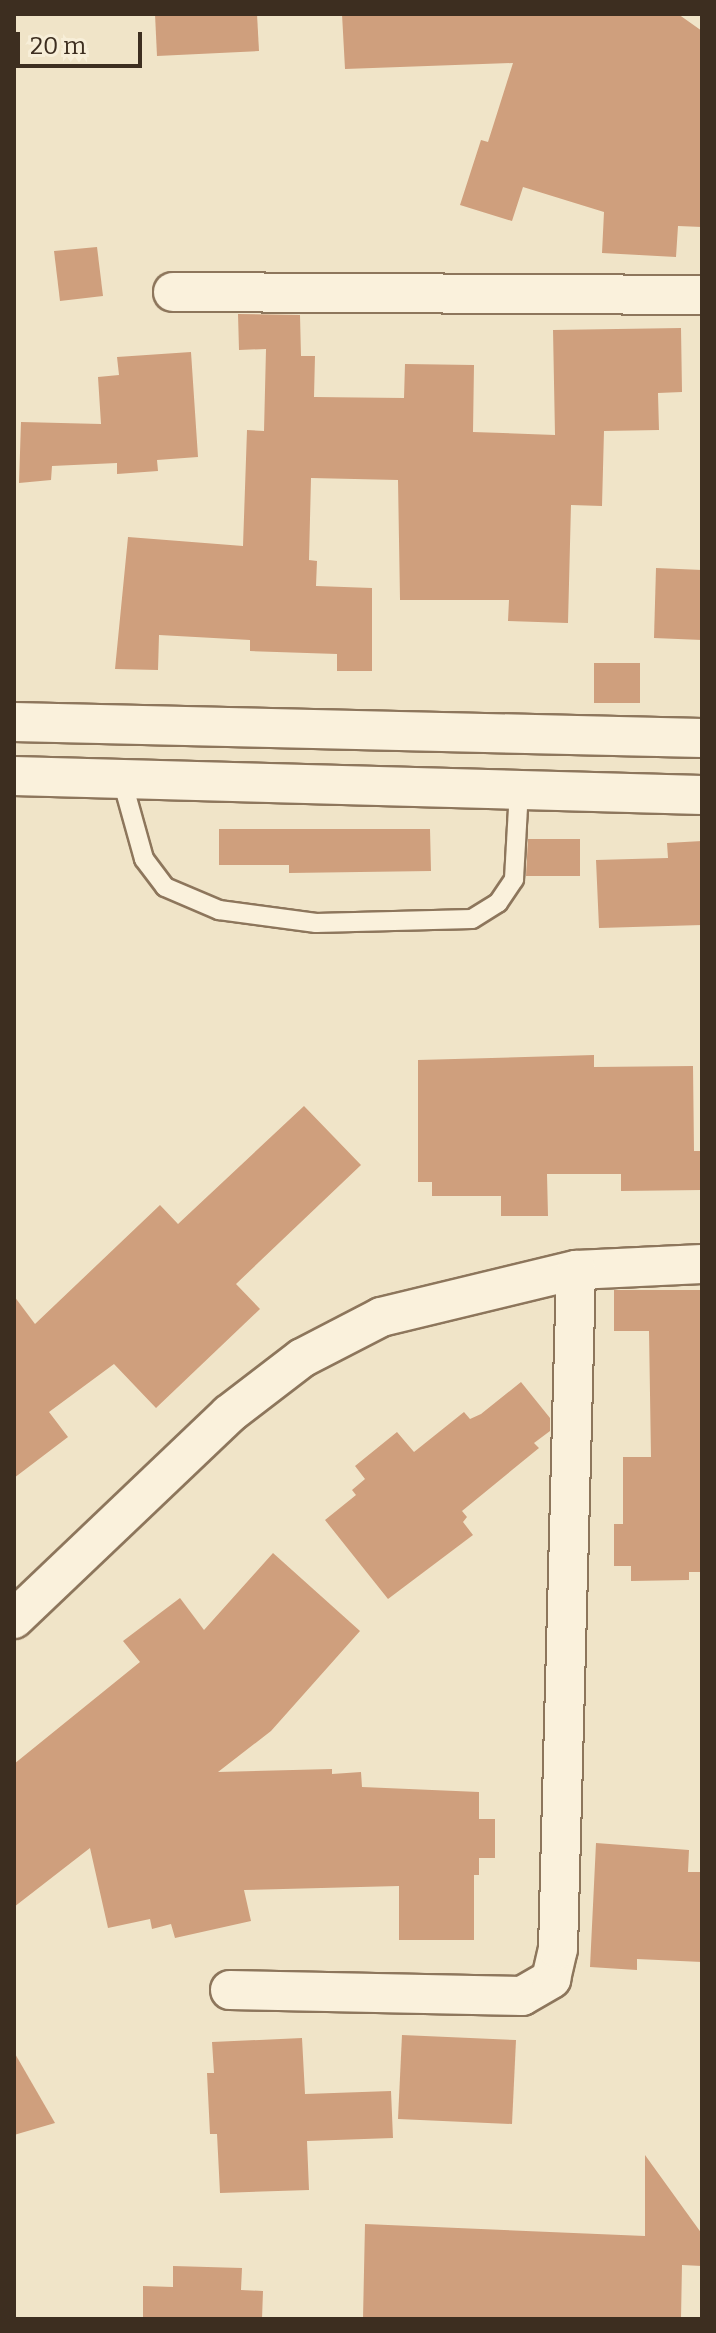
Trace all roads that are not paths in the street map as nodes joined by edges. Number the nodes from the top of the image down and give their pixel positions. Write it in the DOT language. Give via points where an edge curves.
graph roads {
  1 [pos="173,292"];
  2 [pos="702,295"];
  3 [pos="14,722"];
  4 [pos="702,738"];
  5 [pos="14,776"];
  6 [pos="122,780"];
  7 [pos="519,790"];
  8 [pos="702,795"];
  9 [pos="702,1264"];
  10 [pos="576,1270"];
  11 [pos="14,1619"];
  12 [pos="230,1990"];
  1 -- 2 [label="street"];
  3 -- 4 [label="street"];
  5 -- 6 [label="street"];
  6 -- 7 [label="street"];
  6 -- 7 [label="lane" via="144,859 165,887 219,910 316,923 472,919 498,903 514,879"];
  7 -- 8 [label="street"];
  9 -- 10 [label="street"];
  10 -- 11 [label="street" via="381,1317 302,1358 229,1414"];
  10 -- 12 [label="street" via="558,1949 551,1979 522,1996"];
}
